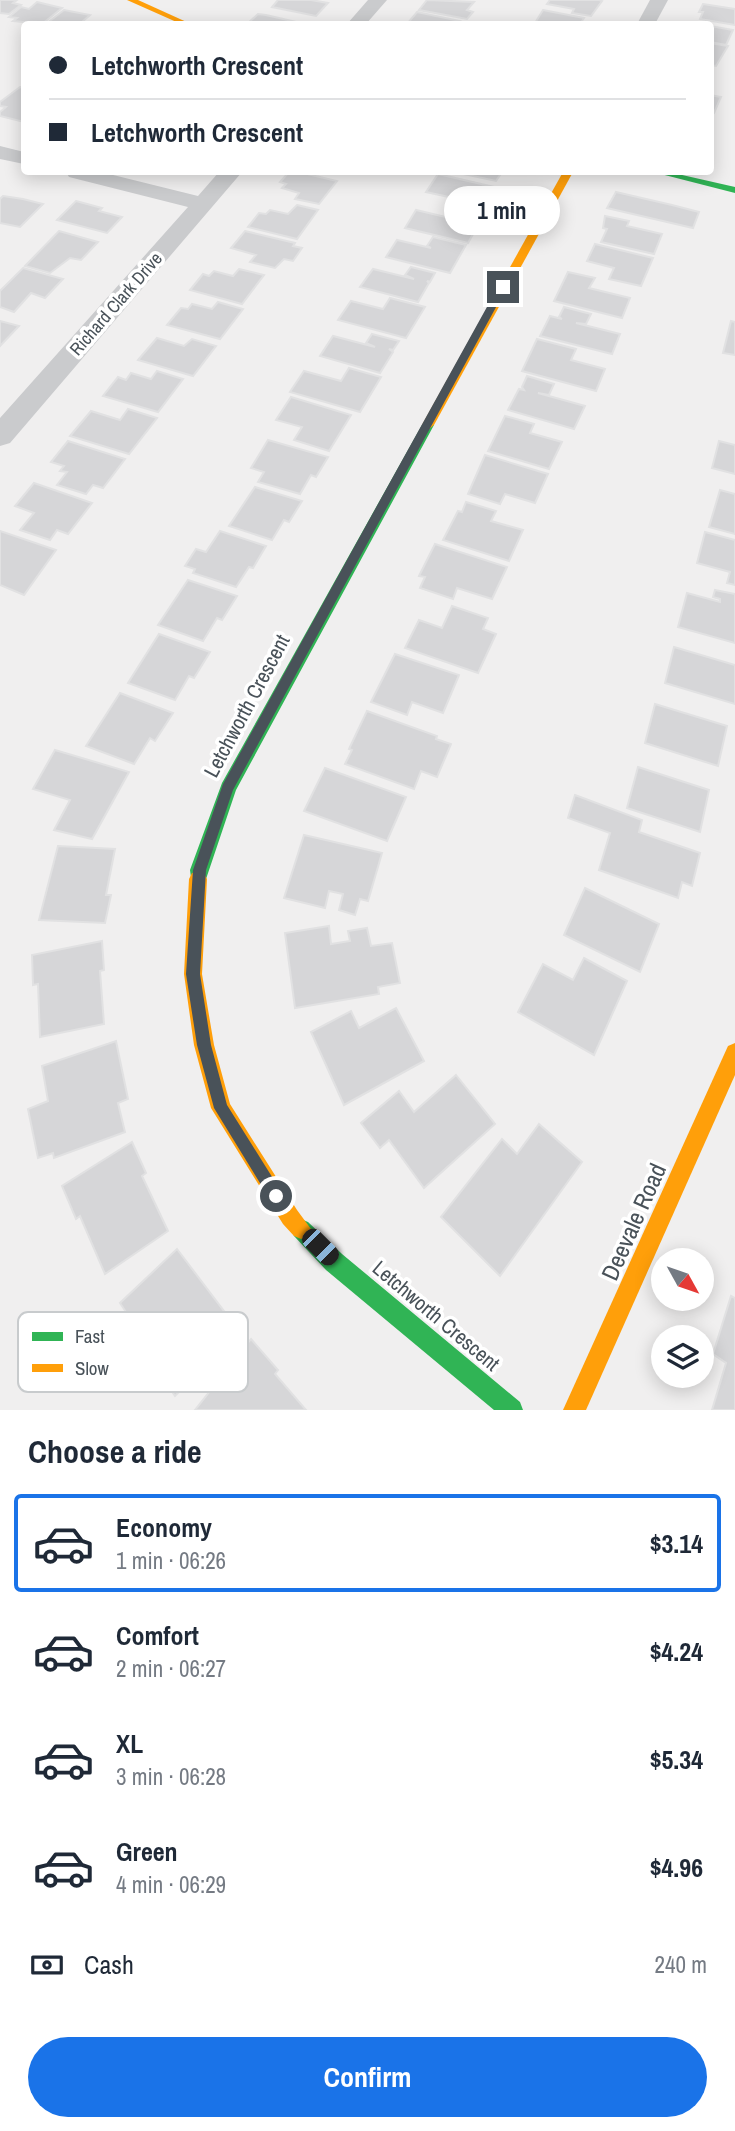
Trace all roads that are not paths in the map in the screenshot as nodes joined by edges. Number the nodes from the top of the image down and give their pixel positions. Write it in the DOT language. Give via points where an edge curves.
graph roads {
  1 [pos="131,0"];
  2 [pos="378,0"];
  3 [pos="659,0"];
  4 [pos="180,21"];
  5 [pos="359,21"];
  6 [pos="648,21"];
  7 [pos="0,152"];
  8 [pos="21,157"];
  9 [pos="89,175"];
  10 [pos="228,175"];
  11 [pos="566,175"];
  12 [pos="671,175"];
  13 [pos="735,190"];
  14 [pos="203,204"];
  15 [pos="0,396"];
  16 [pos="27,405"];
  17 [pos="0,436"];
  18 [pos="735,1053"];
  19 [pos="512,1410"];
  20 [pos="574,1410"];
  1 -- 4 [label="street"];
  2 -- 5 [label="street"];
  3 -- 6 [label="street"];
  7 -- 8 [label="street"];
  9 -- 14 [label="street"];
  10 -- 14 [label="street, Richard Clark Drive"];
  11 -- 19 [label="street, Letchworth Crescent" via="228,788 199,870 194,918 193,974 204,1045 221,1108 248,1154 290,1217 334,1262"];
  12 -- 13 [label="street"];
  14 -- 16 [label="street, Richard Clark Drive"];
  15 -- 16 [label="street"];
  16 -- 17 [label="street, Richard Clark Drive"];
  18 -- 20 [label="street, Deevale Road"];
}
